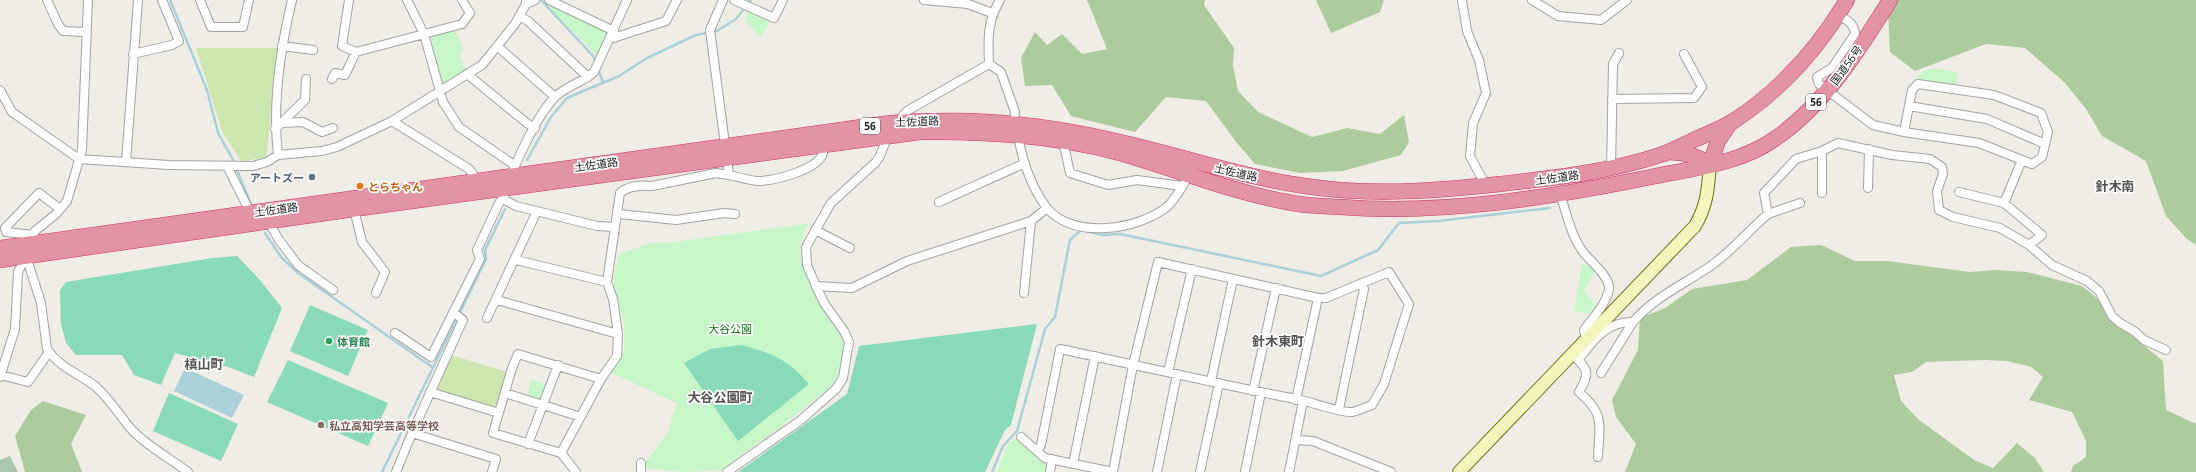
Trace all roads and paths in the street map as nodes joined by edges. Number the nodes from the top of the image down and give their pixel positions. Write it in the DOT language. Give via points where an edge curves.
graph roads {
  1 [pos="47,0"];
  2 [pos="88,0"];
  3 [pos="138,0"];
  4 [pos="162,0"];
  5 [pos="200,0"];
  6 [pos="249,0"];
  7 [pos="292,0"];
  8 [pos="349,0"];
  9 [pos="407,0"];
  10 [pos="462,0"];
  11 [pos="535,0"];
  12 [pos="549,0"];
  13 [pos="627,0"];
  14 [pos="677,0"];
  15 [pos="723,0"];
  16 [pos="734,0"];
  17 [pos="782,0"];
  18 [pos="929,0"];
  19 [pos="1000,0"];
  20 [pos="1462,0"];
  21 [pos="1532,0"];
  22 [pos="1627,0"];
  23 [pos="1890,0"];
  24 [pos="526,2"];
  25 [pos="969,2"];
  26 [pos="1842,6"];
  27 [pos="992,13"];
  28 [pos="519,16"];
  29 [pos="614,31"];
  30 [pos="86,32"];
  31 [pos="424,34"];
  32 [pos="610,39"];
  33 [pos="282,46"];
  34 [pos="496,46"];
  35 [pos="312,50"];
  36 [pos="356,52"];
  37 [pos="1619,53"];
  38 [pos="133,54"];
  39 [pos="1684,54"];
  40 [pos="989,64"];
  41 [pos="467,74"];
  42 [pos="591,74"];
  43 [pos="306,79"];
  44 [pos="332,79"];
  45 [pos="0,90"];
  46 [pos="1828,90"];
  47 [pos="440,92"];
  48 [pos="555,97"];
  49 [pos="1612,99"];
  50 [pos="1909,106"];
  51 [pos="392,121"];
  52 [pos="897,121"];
  53 [pos="1730,123"];
  54 [pos="278,126"];
  55 [pos="333,128"];
  56 [pos="535,128"];
  57 [pos="1016,129"];
  58 [pos="1904,132"];
  59 [pos="888,136"];
  60 [pos="1063,141"];
  61 [pos="822,144"];
  62 [pos="2045,144"];
  63 [pos="1869,149"];
  64 [pos="1822,151"];
  65 [pos="726,152"];
  66 [pos="1669,152"];
  67 [pos="278,155"];
  68 [pos="79,159"];
  69 [pos="2022,160"];
  70 [pos="126,162"];
  71 [pos="1025,163"];
  72 [pos="1710,165"];
  73 [pos="228,166"];
  74 [pos="1611,168"];
  75 [pos="729,175"];
  76 [pos="478,181"];
  77 [pos="509,181"];
  78 [pos="1185,181"];
  79 [pos="1486,186"];
  80 [pos="1868,188"];
  81 [pos="1959,192"];
  82 [pos="1822,193"];
  83 [pos="1560,194"];
  84 [pos="940,202"];
  85 [pos="1800,203"];
  86 [pos="2004,203"];
  87 [pos="354,208"];
  88 [pos="1047,208"];
  89 [pos="60,209"];
  90 [pos="537,211"];
  91 [pos="250,212"];
  92 [pos="619,214"];
  93 [pos="736,214"];
  94 [pos="1768,214"];
  95 [pos="1031,220"];
  96 [pos="268,221"];
  97 [pos="615,227"];
  98 [pos="815,230"];
  99 [pos="29,245"];
  100 [pos="2029,245"];
  101 [pos="0,248"];
  102 [pos="850,248"];
  103 [pos="0,260"];
  104 [pos="516,260"];
  105 [pos="1192,269"];
  106 [pos="1233,279"];
  107 [pos="606,282"];
  108 [pos="1362,284"];
  109 [pos="816,286"];
  110 [pos="1276,288"];
  111 [pos="333,290"];
  112 [pos="376,293"];
  113 [pos="1024,293"];
  114 [pos="1318,298"];
  115 [pos="496,300"];
  116 [pos="456,315"];
  117 [pos="487,318"];
  118 [pos="1633,322"];
  119 [pos="395,333"];
  120 [pos="618,334"];
  121 [pos="1586,340"];
  122 [pos="2166,350"];
  123 [pos="49,352"];
  124 [pos="1095,356"];
  125 [pos="1575,357"];
  126 [pos="558,365"];
  127 [pos="1134,365"];
  128 [pos="1173,373"];
  129 [pos="1601,373"];
  130 [pos="1,376"];
  131 [pos="601,379"];
  132 [pos="1215,382"];
  133 [pos="430,392"];
  134 [pos="1257,392"];
  135 [pos="505,393"];
  136 [pos="1300,400"];
  137 [pos="543,404"];
  138 [pos="1338,409"];
  139 [pos="499,413"];
  140 [pos="581,417"];
  141 [pos="412,433"];
  142 [pos="1021,437"];
  143 [pos="1296,440"];
  144 [pos="528,444"];
  145 [pos="1037,451"];
  146 [pos="561,453"];
  147 [pos="1598,457"];
  148 [pos="1052,459"];
  149 [pos="641,463"];
  150 [pos="1073,464"];
  151 [pos="1096,470"];
  152 [pos="188,472"];
  153 [pos="396,472"];
  154 [pos="492,472"];
  155 [pos="576,472"];
  156 [pos="641,472"];
  157 [pos="727,472"];
  158 [pos="1050,472"];
  159 [pos="1113,472"];
  160 [pos="1157,472"];
  161 [pos="1200,472"];
  162 [pos="1245,472"];
  163 [pos="1289,472"];
  164 [pos="1390,472"];
  165 [pos="1459,472"];
  1 -- 30 [label="street" via="63,31"];
  2 -- 30 [label="street"];
  3 -- 38 [label="street"];
  4 -- 38 [label="street" via="179,41"];
  5 -- 6 [label="street" via="211,27 243,27"];
  7 -- 33 [label="street"];
  8 -- 36 [label="street" via="342,46"];
  9 -- 31 [label="street"];
  10 -- 31 [label="street" via="470,13 462,24"];
  11 -- 24 [label="street"];
  12 -- 29 [label="street"];
  13 -- 29 [label="street"];
  14 -- 32 [label="street" via="666,21"];
  15 -- 65 [label="street" via="711,34"];
  16 -- 17 [label="street" via="774,18"];
  18 -- 25 [label="street"];
  19 -- 27 [label="street"];
  20 -- 79 [label="street" via="1466,31 1479,60 1486,93 1473,123 1470,156"];
  21 -- 22 [label="street" via="1558,16 1601,20"];
  23 -- 46 [label="highway, 国道56号 / 56"];
  24 -- 28 [label="street"];
  25 -- 27 [label="street"];
  26 -- 46 [label="street" via="1848,21 1854,27 1855,34 1832,68 1816,77 1819,84"];
  26 -- 53 [label="highway, 56" via="1801,65 1765,98"];
  27 -- 40 [label="street" via="988,28"];
  28 -- 34 [label="street"];
  28 -- 42 [label="street"];
  29 -- 32 [label="street"];
  30 -- 68 [label="street" via="82,150"];
  31 -- 36 [label="street"];
  31 -- 47 [label="street"];
  32 -- 42 [label="street" via="600,64"];
  33 -- 35 [label="street"];
  33 -- 54 [label="street"];
  34 -- 41 [label="street" via="482,65"];
  34 -- 48 [label="street"];
  36 -- 44 [label="street" via="345,75 335,73"];
  37 -- 49 [label="street" via="1613,64"];
  38 -- 70 [label="street"];
  39 -- 49 [label="street" via="1702,87 1694,98"];
  40 -- 52 [label="street" via="906,111"];
  40 -- 57 [label="street" via="1002,72 1015,112"];
  41 -- 47 [label="street"];
  41 -- 56 [label="street"];
  42 -- 48 [label="street"];
  43 -- 54 [label="street" via="305,100"];
  45 -- 68 [label="street" via="12,112"];
  46 -- 58 [label="street" via="1873,124"];
  46 -- 72 [label="highway, 国道56号 / 56" via="1802,118 1774,140 1742,156"];
  47 -- 51 [label="street"];
  47 -- 77 [label="street" via="459,127"];
  48 -- 56 [label="street"];
  49 -- 74 [label="street"];
  50 -- 58 [label="street"];
  50 -- 62 [label="street" via="1987,119"];
  50 -- 62 [label="street" via="1912,90 1918,84 1994,95 2041,113 2048,132"];
  51 -- 67 [label="street" via="337,147"];
  51 -- 76 [label="street" via="469,169"];
  52 -- 57 [label="highway, 土佐道路 / 56" via="971,120"];
  52 -- 59 [label="street"];
  52 -- 65 [label="highway, 土佐道路 / 56"];
  53 -- 66 [label="highway, 土佐道路 / 56"];
  53 -- 72 [label="highway" via="1718,141"];
  54 -- 55 [label="street" via="303,122 322,132"];
  54 -- 67 [label="street"];
  56 -- 77 [label="street"];
  57 -- 59 [label="highway, 土佐道路 / 56"];
  57 -- 60 [label="highway, 土佐道路 / 56"];
  57 -- 71 [label="street"];
  57 -- 79 [label="highway, 土佐道路 / 56" via="1054,128 1122,142 1248,176 1307,187 1372,192"];
  58 -- 69 [label="street" via="1979,143"];
  59 -- 61 [label="highway, 土佐道路 / 56"];
  59 -- 98 [label="street" via="880,156 831,203"];
  60 -- 78 [label="highway, 土佐道路 / 56" via="1118,153"];
  60 -- 78 [label="street" via="1070,173 1108,185 1137,180"];
  61 -- 65 [label="highway, 土佐道路 / 56"];
  61 -- 75 [label="street" via="823,153 818,161 780,178 757,181"];
  62 -- 69 [label="street" via="2042,156 2032,164"];
  63 -- 64 [label="street" via="1838,143"];
  63 -- 80 [label="street"];
  63 -- 100 [label="street" via="1892,155 1930,159 1942,166 1943,174 1937,191 1939,210 1953,217 2000,228"];
  64 -- 82 [label="street"];
  64 -- 94 [label="street" via="1796,159 1764,193"];
  65 -- 75 [label="street"];
  65 -- 77 [label="highway, 土佐道路 / 56"];
  66 -- 72 [label="highway" via="1700,157"];
  66 -- 74 [label="highway, 土佐道路 / 56"];
  67 -- 73 [label="street" via="253,166"];
  68 -- 70 [label="street"];
  68 -- 89 [label="street" via="67,201"];
  69 -- 86 [label="street"];
  70 -- 73 [label="street"];
  71 -- 84 [label="street"];
  71 -- 88 [label="street"];
  72 -- 83 [label="highway, 土佐道路 / 56"];
  72 -- 121 [label="street" via="1707,201 1694,226"];
  73 -- 91 [label="street"];
  74 -- 79 [label="highway, 土佐道路 / 56" via="1556,178"];
  75 -- 92 [label="street" via="716,173 652,186 626,188 620,193"];
  76 -- 77 [label="highway, 土佐道路 / 56"];
  76 -- 91 [label="highway, 土佐道路 / 56"];
  77 -- 87 [label="highway, 土佐道路 / 56"];
  77 -- 90 [label="street" via="505,200 516,206"];
  77 -- 116 [label="street" via="478,250 480,259"];
  78 -- 83 [label="highway, 土佐道路 / 56" via="1299,204 1377,210 1432,208"];
  78 -- 88 [label="street" via="1168,205 1150,216 1111,229 1076,225 1058,217"];
  81 -- 86 [label="street"];
  83 -- 121 [label="street" via="1575,239 1583,253 1607,280 1609,288 1584,330"];
  85 -- 94 [label="street"];
  86 -- 100 [label="street" via="2042,235"];
  87 -- 96 [label="highway, 土佐道路 / 56"];
  87 -- 112 [label="street" via="362,242 385,272"];
  88 -- 95 [label="street"];
  89 -- 99 [label="street" via="35,231"];
  89 -- 99 [label="street" via="39,193 5,228 6,232"];
  90 -- 97 [label="street" via="597,226"];
  90 -- 104 [label="street"];
  91 -- 99 [label="highway, 土佐道路 / 56"];
  92 -- 93 [label="street" via="676,220 724,213"];
  92 -- 97 [label="street"];
  94 -- 118 [label="street" via="1733,248 1643,310"];
  95 -- 109 [label="street" via="907,261 852,288"];
  95 -- 113 [label="street"];
  96 -- 99 [label="highway, 土佐道路 / 56"];
  96 -- 111 [label="street" via="298,265"];
  97 -- 107 [label="street"];
  98 -- 102 [label="street"];
  98 -- 109 [label="street" via="806,247 805,256"];
  99 -- 101 [label="highway, 土佐道路 / 56"];
  99 -- 103 [label="highway, 土佐道路 / 56"];
  99 -- 123 [label="street"];
  99 -- 130 [label="street" via="18,272 15,329"];
  100 -- 122 [label="street" via="2052,265 2087,281 2099,291 2112,316 2120,323 2134,330 2144,340"];
  104 -- 107 [label="street"];
  104 -- 115 [label="street"];
  105 -- 106 [label="street"];
  105 -- 127 [label="street" via="1158,262"];
  105 -- 128 [label="street"];
  106 -- 110 [label="street"];
  106 -- 132 [label="street"];
  107 -- 120 [label="street" via="613,299"];
  108 -- 114 [label="street" via="1326,298"];
  108 -- 138 [label="street" via="1364,288"];
  108 -- 138 [label="street" via="1388,272 1409,304 1384,384 1372,405 1351,412"];
  109 -- 157 [label="street" via="849,342 843,378 836,389 801,420"];
  110 -- 114 [label="street"];
  110 -- 134 [label="street"];
  114 -- 136 [label="street"];
  115 -- 117 [label="street"];
  115 -- 120 [label="street"];
  116 -- 119 [label="street" via="431,357"];
  116 -- 133 [label="street" via="462,320 459,330"];
  118 -- 125 [label="street" via="1611,326"];
  118 -- 129 [label="street"];
  120 -- 131 [label="street" via="617,356"];
  121 -- 125 [label="street"];
  123 -- 130 [label="street" via="28,382"];
  123 -- 152 [label="street" via="66,369 93,384 106,396 133,431"];
  124 -- 127 [label="street"];
  124 -- 145 [label="street" via="1060,349 1041,445"];
  124 -- 150 [label="street"];
  125 -- 147 [label="street" via="1586,369 1587,377 1579,392 1596,408 1600,417"];
  125 -- 165 [label="street"];
  126 -- 131 [label="street"];
  126 -- 135 [label="street" via="518,354"];
  126 -- 137 [label="street"];
  127 -- 128 [label="street"];
  127 -- 159 [label="street"];
  128 -- 132 [label="street"];
  128 -- 160 [label="street"];
  131 -- 140 [label="street"];
  132 -- 134 [label="street"];
  132 -- 161 [label="street"];
  133 -- 139 [label="street"];
  133 -- 141 [label="street"];
  134 -- 136 [label="street"];
  134 -- 162 [label="street"];
  135 -- 137 [label="street"];
  135 -- 139 [label="street"];
  136 -- 138 [label="street"];
  136 -- 143 [label="street"];
  137 -- 140 [label="street"];
  137 -- 144 [label="street"];
  139 -- 144 [label="street" via="493,433"];
  140 -- 146 [label="street"];
  141 -- 153 [label="street"];
  141 -- 154 [label="street" via="496,459"];
  142 -- 145 [label="street"];
  143 -- 163 [label="street"];
  143 -- 164 [label="street" via="1313,441"];
  144 -- 146 [label="street"];
  145 -- 148 [label="street" via="1045,458"];
  146 -- 155 [label="street"];
  148 -- 150 [label="street"];
  148 -- 158 [label="street"];
  149 -- 156 [label="street"];
  150 -- 151 [label="street"];
  151 -- 159 [label="street"];
}
